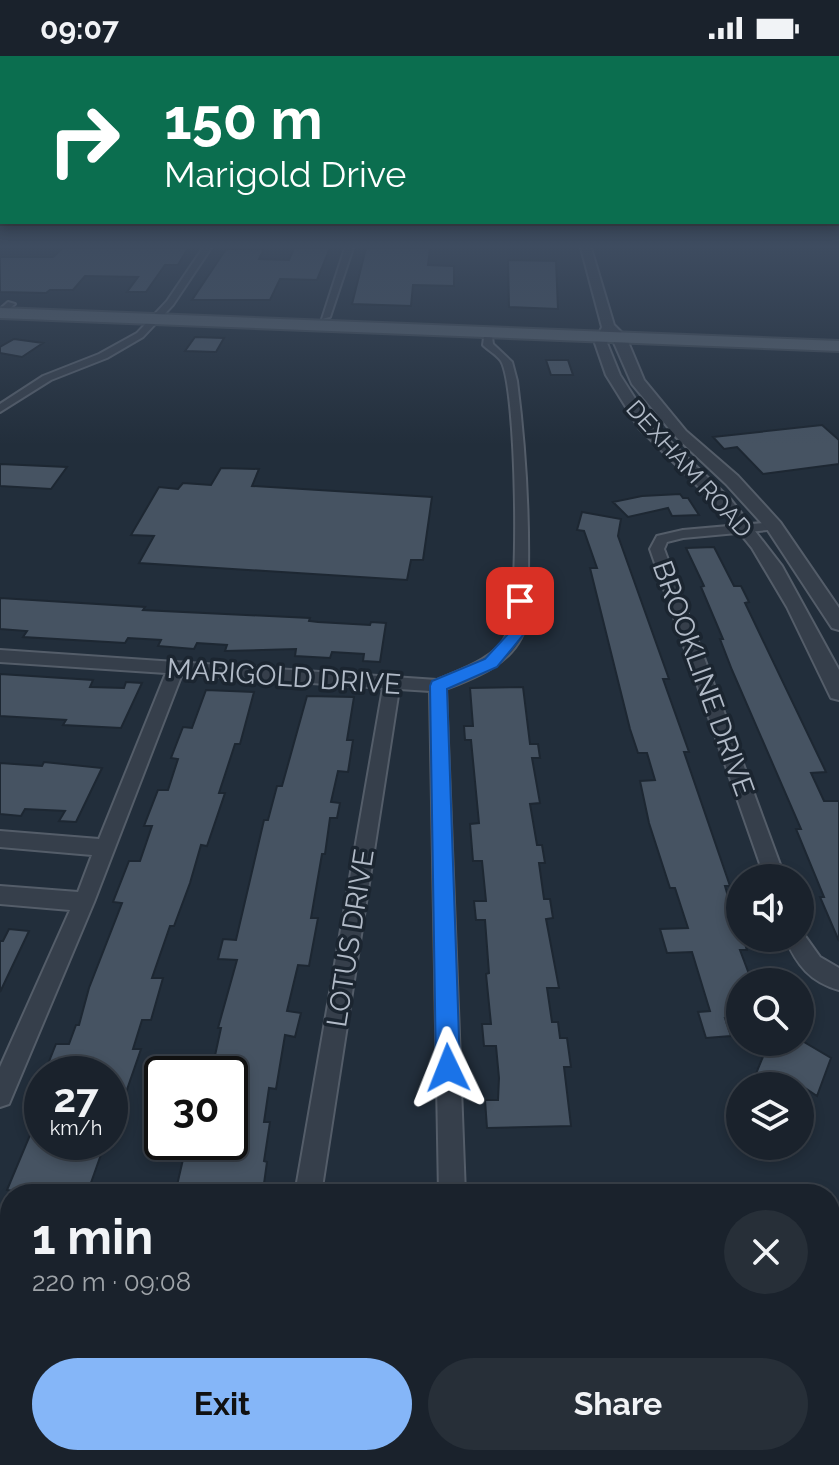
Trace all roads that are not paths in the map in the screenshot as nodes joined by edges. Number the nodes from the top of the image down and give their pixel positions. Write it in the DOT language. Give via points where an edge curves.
graph roads {
  1 [pos="65,314"];
  2 [pos="127,314"];
  3 [pos="326,314"];
  4 [pos="605,314"];
  5 [pos="160,315"];
  6 [pos="121,318"];
  7 [pos="194,321"];
  8 [pos="323,321"];
  9 [pos="488,332"];
  10 [pos="610,333"];
  11 [pos="140,335"];
  12 [pos="839,336"];
  13 [pos="839,346"];
  14 [pos="0,409"];
  15 [pos="774,526"];
  16 [pos="746,527"];
  17 [pos="839,623"];
  18 [pos="0,656"];
  19 [pos="176,669"];
  20 [pos="392,683"];
  21 [pos="438,686"];
  22 [pos="839,692"];
  23 [pos="0,839"];
  24 [pos="105,848"];
  25 [pos="770,864"];
  26 [pos="0,895"];
  27 [pos="84,902"];
  28 [pos="803,952"];
  29 [pos="839,979"];
  30 [pos="0,1095"];
  31 [pos="310,1184"];
  32 [pos="452,1184"];
  1 -- 6 [label="main road"];
  2 -- 5 [label="main road"];
  3 -- 8 [label="street"];
  4 -- 10 [label="street, DEXHAM ROAD"];
  5 -- 6 [label="main road"];
  5 -- 7 [label="main road"];
  5 -- 8 [label="main road"];
  5 -- 11 [label="street"];
  6 -- 11 [label="main road"];
  7 -- 8 [label="main road"];
  7 -- 11 [label="main road"];
  8 -- 9 [label="main road"];
  8 -- 10 [label="main road"];
  9 -- 10 [label="main road"];
  9 -- 21 [label="street, MARIGOLD DRIVE" via="488,345 507,362 520,441 516,634 491,663"];
  10 -- 12 [label="main road"];
  10 -- 13 [label="main road"];
  10 -- 15 [label="street, DEXHAM ROAD" via="647,395"];
  10 -- 16 [label="street, DEXHAM ROAD" via="612,377 627,405"];
  11 -- 14 [label="street" via="47,378"];
  15 -- 16 [label="street, BROOKLINE DRIVE"];
  15 -- 17 [label="street, DEXHAM ROAD"];
  16 -- 22 [label="street, DEXHAM ROAD"];
  16 -- 25 [label="street, BROOKLINE DRIVE" via="662,539 657,549"];
  18 -- 19 [label="street, MARIGOLD DRIVE"];
  19 -- 20 [label="street, MARIGOLD DRIVE"];
  19 -- 24 [label="street"];
  20 -- 21 [label="street, MARIGOLD DRIVE"];
  20 -- 31 [label="street, LOTUS DRIVE"];
  21 -- 32 [label="street"];
  23 -- 24 [label="street"];
  24 -- 27 [label="street"];
  26 -- 27 [label="street"];
  27 -- 30 [label="street"];
  28 -- 29 [label="street" via="809,963"];
}
